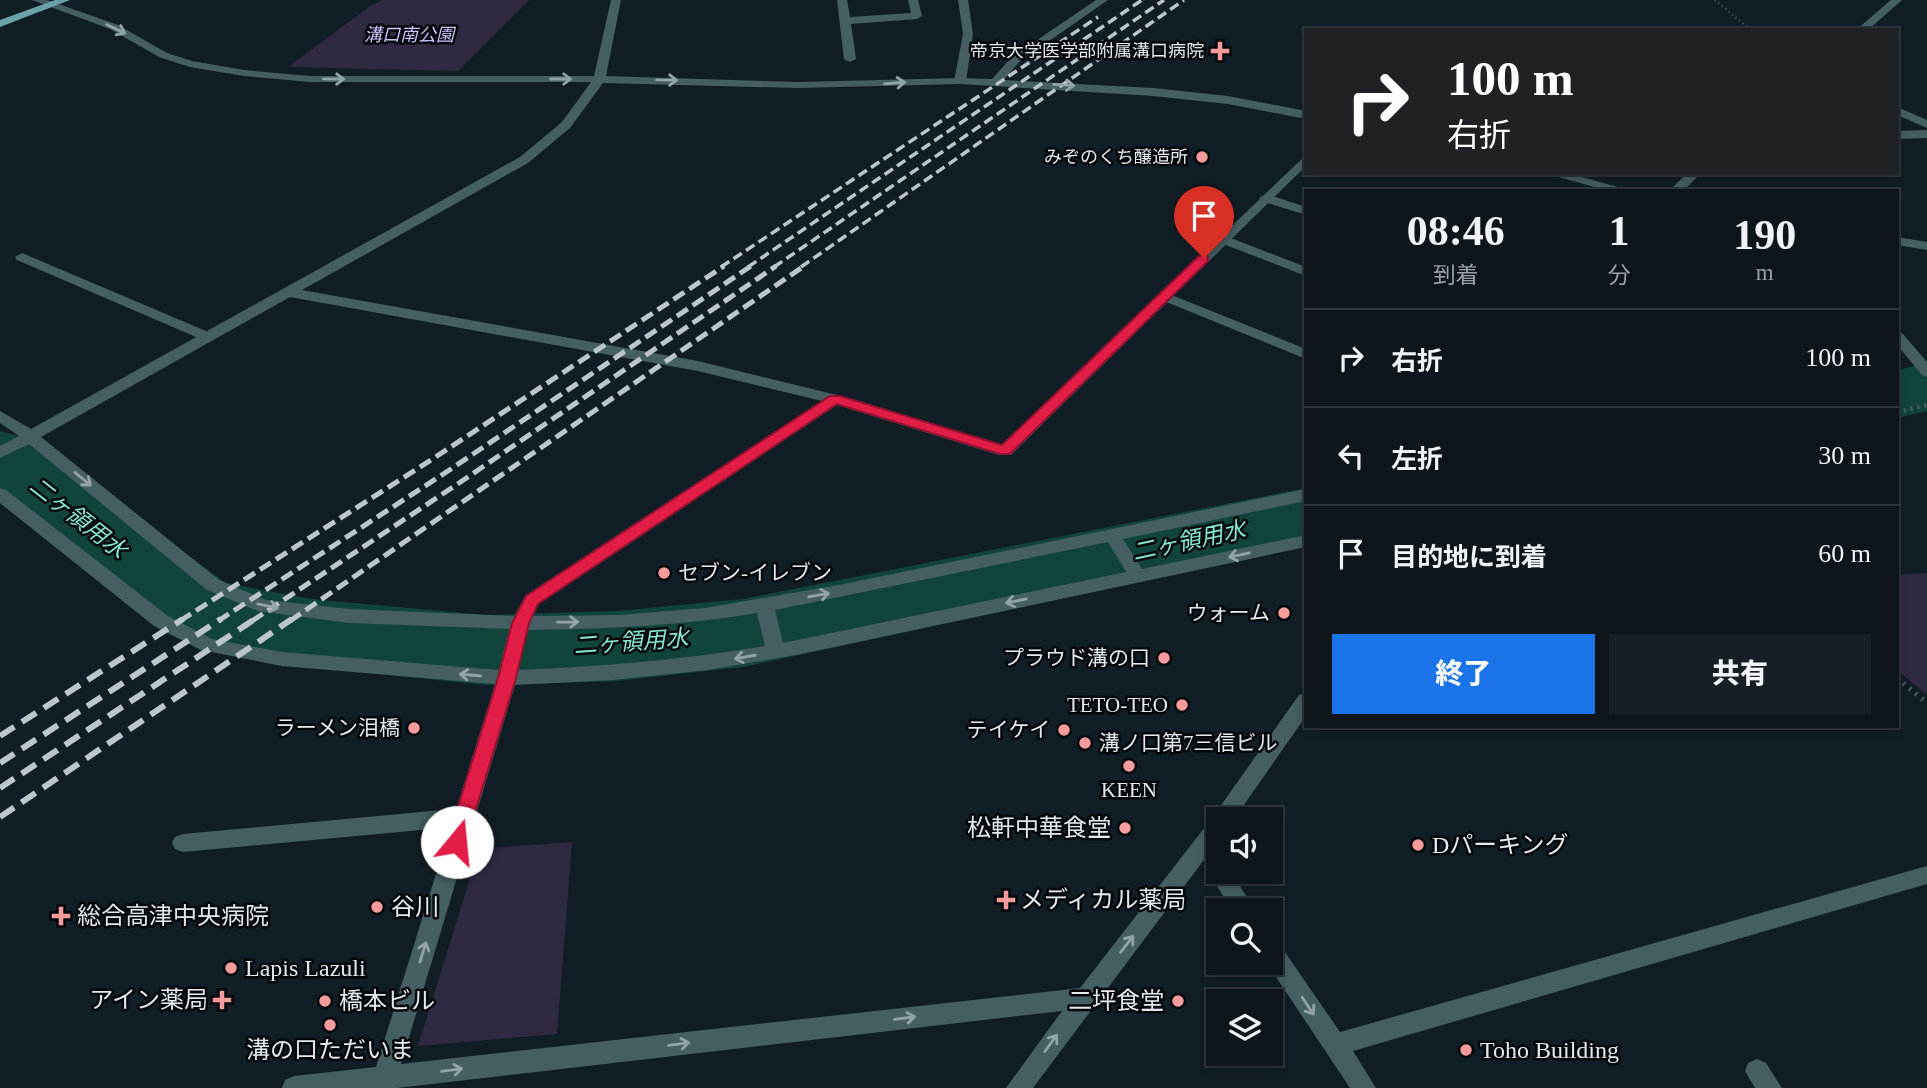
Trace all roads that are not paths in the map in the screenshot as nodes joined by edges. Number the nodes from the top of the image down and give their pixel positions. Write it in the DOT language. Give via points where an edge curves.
graph roads {
  1 [pos="37,0"];
  2 [pos="65,0"];
  3 [pos="615,0"];
  4 [pos="842,0"];
  5 [pos="913,0"];
  6 [pos="964,0"];
  7 [pos="1103,0"];
  8 [pos="1897,0"];
  9 [pos="52,5"];
  10 [pos="845,21"];
  11 [pos="0,24"];
  12 [pos="1863,28"];
  13 [pos="850,59"];
  14 [pos="599,79"];
  15 [pos="960,81"];
  16 [pos="996,82"];
  17 [pos="1899,112"];
  18 [pos="1304,115"];
  19 [pos="1927,124"];
  20 [pos="1927,134"];
  21 [pos="1899,135"];
  22 [pos="1304,161"];
  23 [pos="1558,175"];
  24 [pos="1693,175"];
  25 [pos="1618,189"];
  26 [pos="1677,189"];
  27 [pos="1266,198"];
  28 [pos="1304,210"];
  29 [pos="1223,239"];
  30 [pos="1899,241"];
  31 [pos="1927,246"];
  32 [pos="22,257"];
  33 [pos="1304,271"];
  34 [pos="288,292"];
  35 [pos="1164,296"];
  36 [pos="208,337"];
  37 [pos="1899,338"];
  38 [pos="1304,354"];
  39 [pos="1927,372"];
  40 [pos="835,399"];
  41 [pos="0,416"];
  42 [pos="23,440"];
  43 [pos="0,453"];
  44 [pos="0,494"];
  45 [pos="1304,495"];
  46 [pos="1112,535"];
  47 [pos="1304,541"];
  48 [pos="1137,576"];
  49 [pos="765,605"];
  50 [pos="518,629"];
  51 [pos="775,651"];
  52 [pos="509,670"];
  53 [pos="1304,703"];
  54 [pos="1230,807"];
  55 [pos="464,817"];
  56 [pos="183,843"];
  57 [pos="1206,843"];
  58 [pos="1203,847"];
  59 [pos="1206,852"];
  60 [pos="1927,875"];
  61 [pos="1283,968"];
  62 [pos="1085,998"];
  63 [pos="1334,1045"];
  64 [pos="383,1083"];
  65 [pos="294,1088"];
  66 [pos="1018,1088"];
  67 [pos="1364,1088"];
  1 -- 9 [label="street"];
  2 -- 9 [label="main road"];
  3 -- 14 [label="street"];
  4 -- 10 [label="street"];
  5 -- 10 [label="street" via="917,16"];
  6 -- 15 [label="street" via="968,34"];
  7 -- 16 [label="street" via="1016,60"];
  8 -- 12 [label="street"];
  9 -- 11 [label="main road"];
  9 -- 14 [label="street, one-way" via="114,27 163,55 244,73 310,79"];
  10 -- 13 [label="street"];
  14 -- 15 [label="street, one-way" via="797,85"];
  14 -- 34 [label="street" via="569,122 533,154"];
  15 -- 16 [label="street"];
  16 -- 18 [label="street, one-way" via="1166,93"];
  17 -- 19 [label="street"];
  20 -- 21 [label="street"];
  22 -- 27 [label="street"];
  23 -- 25 [label="street"];
  24 -- 26 [label="street"];
  27 -- 28 [label="street"];
  27 -- 29 [label="street"];
  29 -- 33 [label="street"];
  29 -- 35 [label="street"];
  30 -- 31 [label="street"];
  32 -- 36 [label="street"];
  34 -- 36 [label="street"];
  34 -- 40 [label="street" via="698,366"];
  35 -- 38 [label="street"];
  35 -- 40 [label="street" via="1005,451"];
  36 -- 42 [label="street"];
  37 -- 39 [label="street"];
  40 -- 50 [label="street" via="532,600"];
  41 -- 42 [label="street"];
  42 -- 43 [label="street"];
  42 -- 50 [label="street, one-way" via="213,585 264,606"];
  52 -- 44 [label="street, one-way" via="282,659 208,645 161,621"];
  45 -- 46 [label="street"];
  46 -- 48 [label="street"];
  49 -- 46 [label="street, one-way"];
  47 -- 48 [label="street, one-way"];
  48 -- 51 [label="street, one-way"];
  50 -- 49 [label="street, one-way" via="705,615"];
  49 -- 51 [label="street"];
  50 -- 52 [label="street"];
  51 -- 52 [label="street, one-way" via="613,673"];
  52 -- 55 [label="street"];
  53 -- 54 [label="street"];
  55 -- 56 [label="street"];
  64 -- 55 [label="street, one-way"];
  57 -- 58 [label="street"];
  58 -- 59 [label="street"];
  62 -- 58 [label="street, one-way"];
  60 -- 63 [label="street"];
  61 -- 63 [label="street, one-way"];
  64 -- 62 [label="street, one-way"];
  66 -- 62 [label="street, one-way"];
  63 -- 67 [label="street"];
  64 -- 65 [label="street"];
}
